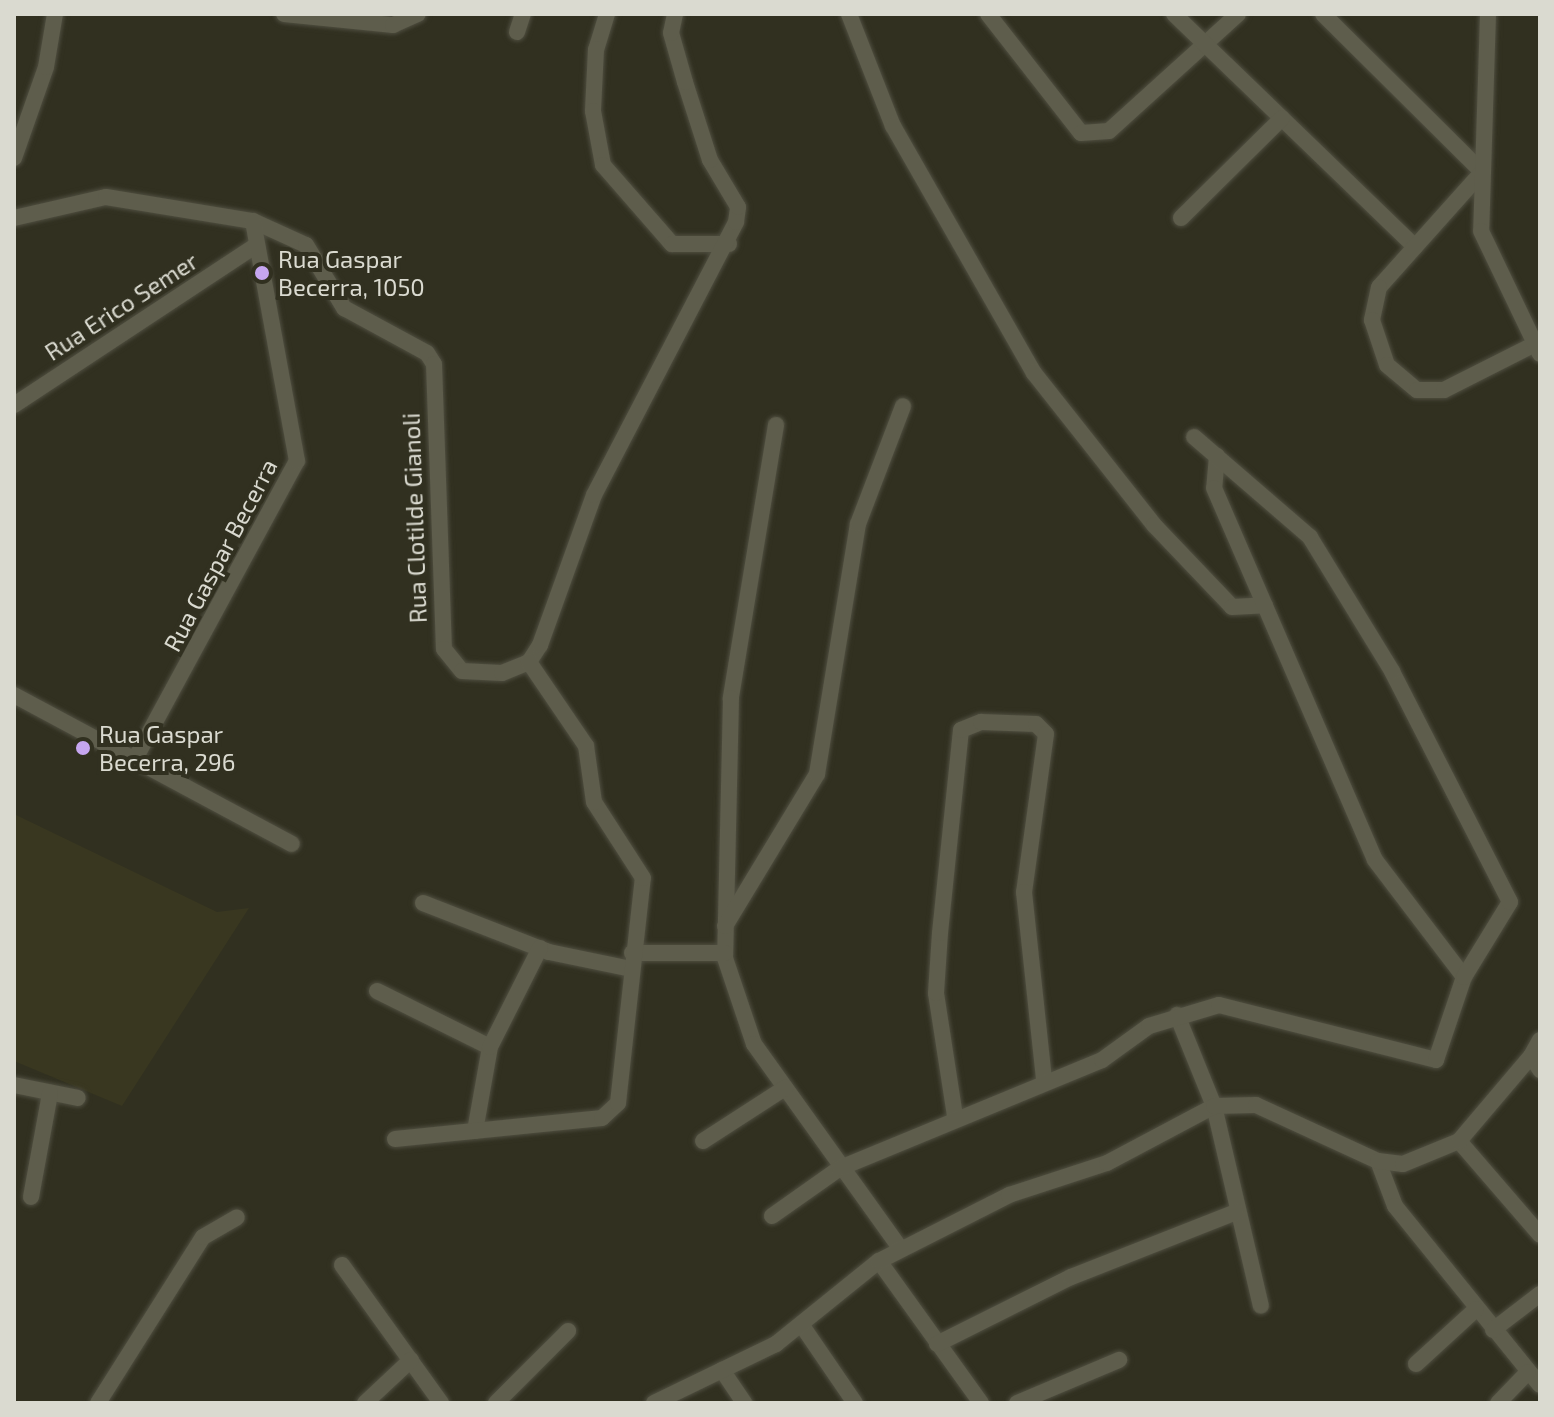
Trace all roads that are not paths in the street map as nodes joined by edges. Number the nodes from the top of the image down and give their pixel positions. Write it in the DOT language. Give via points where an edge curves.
graph roads {
  1 [pos="55,14"];
  2 [pos="284,14"];
  3 [pos="418,14"];
  4 [pos="523,14"];
  5 [pos="607,14"];
  6 [pos="675,14"];
  7 [pos="849,14"];
  8 [pos="988,14"];
  9 [pos="1174,14"];
  10 [pos="1238,14"];
  11 [pos="1323,14"];
  12 [pos="1488,14"];
  13 [pos="517,32"];
  14 [pos="1206,45"];
  15 [pos="1282,118"];
  16 [pos="14,158"];
  17 [pos="1482,172"];
  18 [pos="14,218"];
  19 [pos="1181,218"];
  20 [pos="253,221"];
  21 [pos="729,244"];
  22 [pos="255,246"];
  23 [pos="1415,247"];
  24 [pos="1536,350"];
  25 [pos="14,405"];
  26 [pos="903,406"];
  27 [pos="776,425"];
  28 [pos="1194,437"];
  29 [pos="1217,456"];
  30 [pos="1265,605"];
  31 [pos="529,662"];
  32 [pos="14,695"];
  33 [pos="135,759"];
  34 [pos="292,844"];
  35 [pos="423,903"];
  36 [pos="724,928"];
  37 [pos="540,948"];
  38 [pos="725,953"];
  39 [pos="631,961"];
  40 [pos="1464,977"];
  41 [pos="377,991"];
  42 [pos="1177,1015"];
  43 [pos="1540,1040"];
  44 [pos="490,1047"];
  45 [pos="1535,1063"];
  46 [pos="1044,1080"];
  47 [pos="14,1085"];
  48 [pos="785,1088"];
  49 [pos="50,1093"];
  50 [pos="78,1098"];
  51 [pos="1214,1106"];
  52 [pos="955,1116"];
  53 [pos="475,1131"];
  54 [pos="395,1139"];
  55 [pos="703,1141"];
  56 [pos="1459,1141"];
  57 [pos="1378,1161"];
  58 [pos="840,1168"];
  59 [pos="31,1197"];
  60 [pos="1236,1212"];
  61 [pos="772,1216"];
  62 [pos="237,1217"];
  63 [pos="1540,1235"];
  64 [pos="901,1249"];
  65 [pos="879,1261"];
  66 [pos="342,1265"];
  67 [pos="1540,1294"];
  68 [pos="1261,1306"];
  69 [pos="1476,1309"];
  70 [pos="803,1327"];
  71 [pos="1493,1330"];
  72 [pos="568,1331"];
  73 [pos="937,1344"];
  74 [pos="411,1360"];
  75 [pos="1119,1360"];
  76 [pos="1416,1364"];
  77 [pos="722,1370"];
  78 [pos="1528,1372"];
  79 [pos="1540,1385"];
  80 [pos="98,1403"];
  81 [pos="365,1403"];
  82 [pos="441,1403"];
  83 [pos="496,1403"];
  84 [pos="654,1403"];
  85 [pos="744,1403"];
  86 [pos="855,1403"];
  87 [pos="981,1403"];
  88 [pos="1017,1403"];
  89 [pos="1498,1403"];
  1 -- 16 [label="street" via="46,67"];
  2 -- 3 [label="street" via="393,25"];
  4 -- 13 [label="street"];
  5 -- 21 [label="street" via="596,49 593,111 603,165 672,244"];
  6 -- 21 [label="street" via="671,33 710,160 738,207"];
  7 -- 30 [label="street" via="893,126 994,314 1034,373 1154,525 1232,607"];
  8 -- 14 [label="street" via="1081,133 1109,131"];
  9 -- 14 [label="street"];
  10 -- 14 [label="street"];
  11 -- 17 [label="street"];
  12 -- 17 [label="street"];
  14 -- 15 [label="street"];
  15 -- 19 [label="street"];
  15 -- 23 [label="street"];
  17 -- 23 [label="street"];
  17 -- 24 [label="street" via="1481,231"];
  18 -- 20 [label="street" via="106,197"];
  20 -- 22 [label="street, Rua Gaspar Becerra"];
  20 -- 31 [label="street, Rua Clotilde Gianoli" via="298,238 344,308 431,357 444,649 462,671 489,676"];
  21 -- 31 [label="street" via="594,495"];
  22 -- 25 [label="street, Rua Erico Semer"];
  22 -- 33 [label="street, Rua Gaspar Becerra" via="295,440 293,477"];
  23 -- 24 [label="street" via="1379,287 1372,320 1397,374 1417,390 1444,390"];
  26 -- 36 [label="street" via="858,524 817,774"];
  27 -- 36 [label="street" via="731,698"];
  28 -- 29 [label="street"];
  29 -- 30 [label="street" via="1214,488"];
  29 -- 40 [label="street" via="1310,537 1392,671 1510,902"];
  30 -- 40 [label="street" via="1375,860"];
  31 -- 39 [label="street" via="586,746 594,802 640,868 643,893"];
  32 -- 33 [label="street"];
  33 -- 34 [label="street"];
  35 -- 37 [label="street"];
  36 -- 38 [label="street"];
  37 -- 39 [label="street"];
  37 -- 44 [label="street"];
  38 -- 39 [label="street"];
  38 -- 48 [label="street" via="738,1014"];
  39 -- 53 [label="street" via="615,1109 602,1118"];
  40 -- 42 [label="street" via="1436,1060 1219,1005"];
  41 -- 44 [label="street"];
  42 -- 46 [label="street" via="1102,1060"];
  42 -- 51 [label="street"];
  43 -- 45 [label="street"];
  44 -- 53 [label="street"];
  45 -- 56 [label="street"];
  46 -- 52 [label="street"];
  46 -- 52 [label="street" via="1024,892 1046,734 1036,724 981,722 961,730 955,761 954,841 936,993"];
  47 -- 49 [label="street"];
  48 -- 55 [label="street"];
  48 -- 58 [label="street"];
  49 -- 50 [label="street"];
  49 -- 59 [label="street"];
  51 -- 57 [label="street" via="1256,1105"];
  51 -- 60 [label="street"];
  51 -- 64 [label="street" via="1107,1163 1009,1195"];
  52 -- 58 [label="street"];
  53 -- 54 [label="street"];
  56 -- 57 [label="street" via="1416,1161"];
  56 -- 63 [label="street"];
  57 -- 69 [label="street" via="1395,1206"];
  58 -- 61 [label="street"];
  58 -- 64 [label="street"];
  60 -- 68 [label="street"];
  60 -- 73 [label="street" via="1071,1277"];
  62 -- 80 [label="street" via="203,1237"];
  64 -- 65 [label="street"];
  65 -- 70 [label="street"];
  65 -- 73 [label="street"];
  66 -- 74 [label="street"];
  67 -- 71 [label="street"];
  69 -- 71 [label="street"];
  69 -- 76 [label="street"];
  70 -- 77 [label="street"];
  70 -- 86 [label="street"];
  71 -- 78 [label="street"];
  72 -- 83 [label="street"];
  73 -- 87 [label="street"];
  74 -- 81 [label="street"];
  74 -- 82 [label="street"];
  75 -- 88 [label="street"];
  77 -- 84 [label="street"];
  77 -- 85 [label="street"];
  78 -- 79 [label="street"];
  78 -- 89 [label="street"];
}
